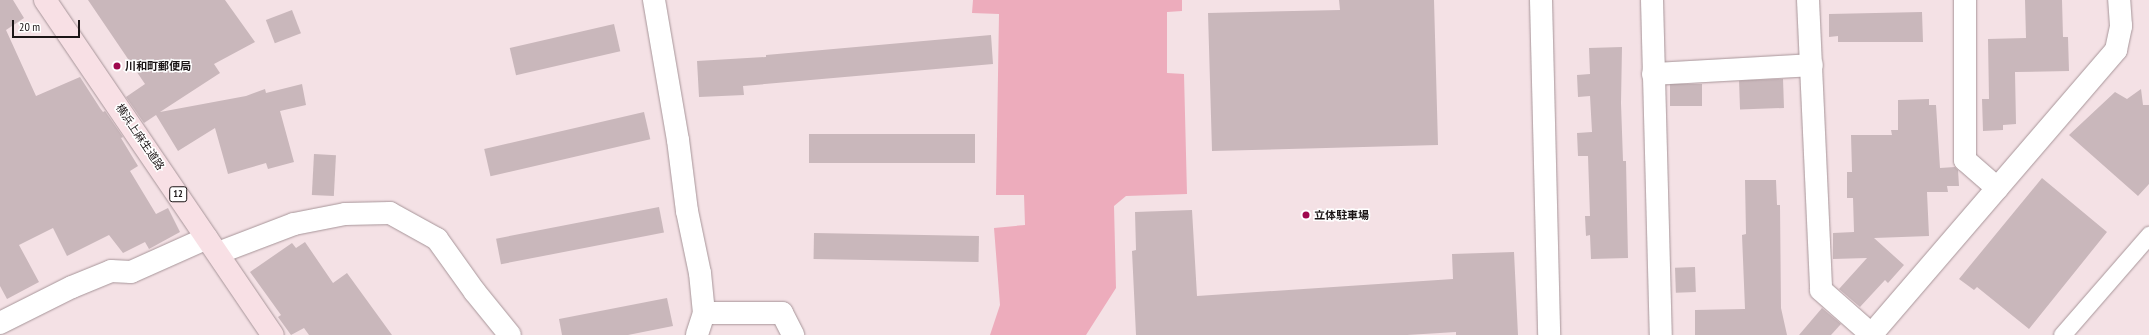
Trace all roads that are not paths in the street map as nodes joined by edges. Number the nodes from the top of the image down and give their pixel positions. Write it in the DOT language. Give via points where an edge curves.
graph roads {
  1 [pos="46,0"];
  2 [pos="654,0"];
  3 [pos="1541,0"];
  4 [pos="1652,0"];
  5 [pos="1808,0"];
  6 [pos="1965,0"];
  7 [pos="2119,0"];
  8 [pos="1812,65"];
  9 [pos="1653,74"];
  10 [pos="1997,188"];
  11 [pos="2149,235"];
  12 [pos="212,245"];
  13 [pos="704,313"];
  14 [pos="0,323"];
  15 [pos="273,335"];
  16 [pos="510,335"];
  17 [pos="697,335"];
  18 [pos="793,335"];
  19 [pos="1550,335"];
  20 [pos="1661,335"];
  21 [pos="1871,335"];
  22 [pos="2062,335"];
  1 -- 12 [label="main road, 横浜上麻生道路 / 12"];
  2 -- 13 [label="street" via="678,140 686,211 700,273"];
  3 -- 19 [label="street"];
  4 -- 9 [label="street"];
  5 -- 8 [label="street"];
  6 -- 10 [label="street" via="1965,160"];
  7 -- 10 [label="street" via="2120,26 2116,50"];
  8 -- 9 [label="street"];
  8 -- 21 [label="street" via="1821,290"];
  9 -- 20 [label="street"];
  10 -- 21 [label="street"];
  11 -- 22 [label="street"];
  12 -- 14 [label="street" via="131,272 111,271 72,286"];
  12 -- 15 [label="main road, 横浜上麻生道路 / 12"];
  12 -- 16 [label="street" via="345,214 390,213 437,239"];
  13 -- 17 [label="street"];
  13 -- 18 [label="street" via="782,313"];
}
